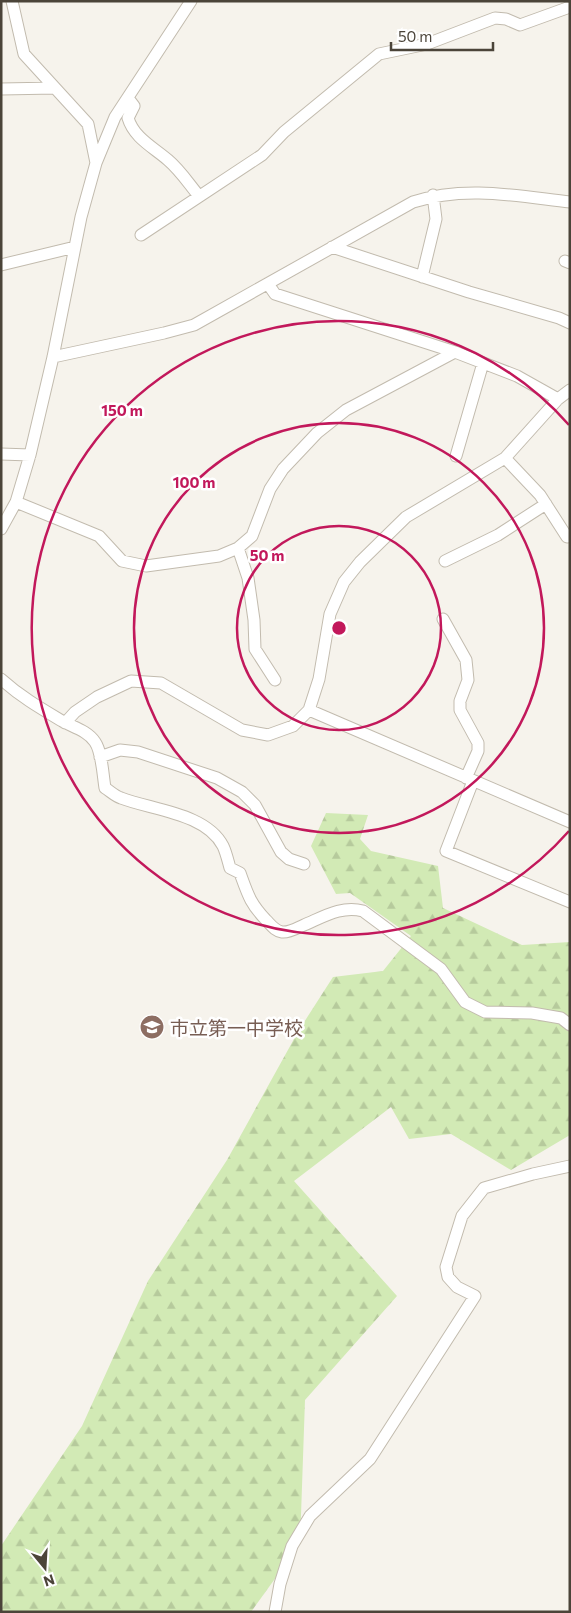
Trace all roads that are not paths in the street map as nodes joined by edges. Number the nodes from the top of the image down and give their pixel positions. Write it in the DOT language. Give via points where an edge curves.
graph roads {
  1 [pos="12,1"];
  2 [pos="191,1"];
  3 [pos="566,7"];
  4 [pos="55,88"];
  5 [pos="1,89"];
  6 [pos="128,98"];
  7 [pos="96,164"];
  8 [pos="199,196"];
  9 [pos="433,196"];
  10 [pos="570,202"];
  11 [pos="141,235"];
  12 [pos="75,247"];
  13 [pos="332,248"];
  14 [pos="1,265"];
  15 [pos="422,277"];
  16 [pos="268,284"];
  17 [pos="570,323"];
  18 [pos="455,352"];
  19 [pos="53,357"];
  20 [pos="483,363"];
  21 [pos="570,390"];
  22 [pos="558,399"];
  23 [pos="1,454"];
  24 [pos="30,455"];
  25 [pos="456,456"];
  26 [pos="505,458"];
  27 [pos="16,502"];
  28 [pos="546,504"];
  29 [pos="1,529"];
  30 [pos="567,537"];
  31 [pos="238,548"];
  32 [pos="445,561"];
  33 [pos="443,619"];
  34 [pos="1,679"];
  35 [pos="275,680"];
  36 [pos="309,710"];
  37 [pos="65,723"];
  38 [pos="100,757"];
  39 [pos="469,779"];
  40 [pos="570,822"];
  41 [pos="304,864"];
  42 [pos="570,902"];
  43 [pos="570,1025"];
  44 [pos="570,1166"];
  45 [pos="275,1612"];
  1 -- 4 [label="street" via="24,54"];
  2 -- 6 [label="street"];
  3 -- 8 [label="street" via="520,25 494,18 427,44 379,54 284,132 262,155"];
  4 -- 5 [label="street"];
  4 -- 7 [label="street" via="88,124"];
  6 -- 7 [label="street" via="115,117"];
  6 -- 8 [label="street" via="134,106 128,118 131,127 169,161"];
  7 -- 12 [label="street"];
  8 -- 11 [label="street"];
  9 -- 10 [label="street" via="491,192"];
  9 -- 13 [label="street" via="413,202"];
  9 -- 15 [label="street" via="436,219"];
  12 -- 14 [label="street"];
  12 -- 19 [label="street"];
  13 -- 15 [label="street"];
  13 -- 16 [label="street"];
  15 -- 17 [label="street"];
  16 -- 18 [label="street" via="275,294"];
  16 -- 19 [label="street" via="194,325"];
  18 -- 20 [label="street"];
  18 -- 31 [label="street" via="346,410 317,433 283,470 270,489 252,536"];
  19 -- 24 [label="street"];
  20 -- 22 [label="street" via="517,376"];
  20 -- 25 [label="street"];
  21 -- 22 [label="street"];
  22 -- 26 [label="street"];
  23 -- 24 [label="street"];
  24 -- 27 [label="street"];
  26 -- 28 [label="street"];
  26 -- 36 [label="street" via="406,517 344,582 330,614 319,679"];
  27 -- 29 [label="street"];
  27 -- 31 [label="street" via="99,536 122,561 130,563 146,566 219,556"];
  28 -- 30 [label="street"];
  28 -- 32 [label="street" via="498,535"];
  31 -- 35 [label="street" via="248,578 256,649"];
  33 -- 39 [label="street" via="466,660 468,680 460,710 478,743"];
  34 -- 37 [label="street" via="18,694"];
  36 -- 37 [label="street" via="293,726 268,735 242,730 160,683 131,680 97,697"];
  36 -- 39 [label="street"];
  37 -- 38 [label="street" via="96,742"];
  38 -- 41 [label="street" via="120,750 138,752 217,778 242,792 255,805 281,852 289,859"];
  38 -- 43 [label="street" via="105,788 119,798 186,817 218,838 230,868 240,873 250,900 276,930 289,931 323,916 355,908 441,969 465,1002 485,1012 532,1012 561,1018"];
  39 -- 40 [label="street"];
  39 -- 42 [label="street" via="446,852"];
  44 -- 45 [label="street" via="484,1188 462,1216 446,1266 448,1277 457,1287 475,1296 370,1459 310,1516 292,1546"];
}
